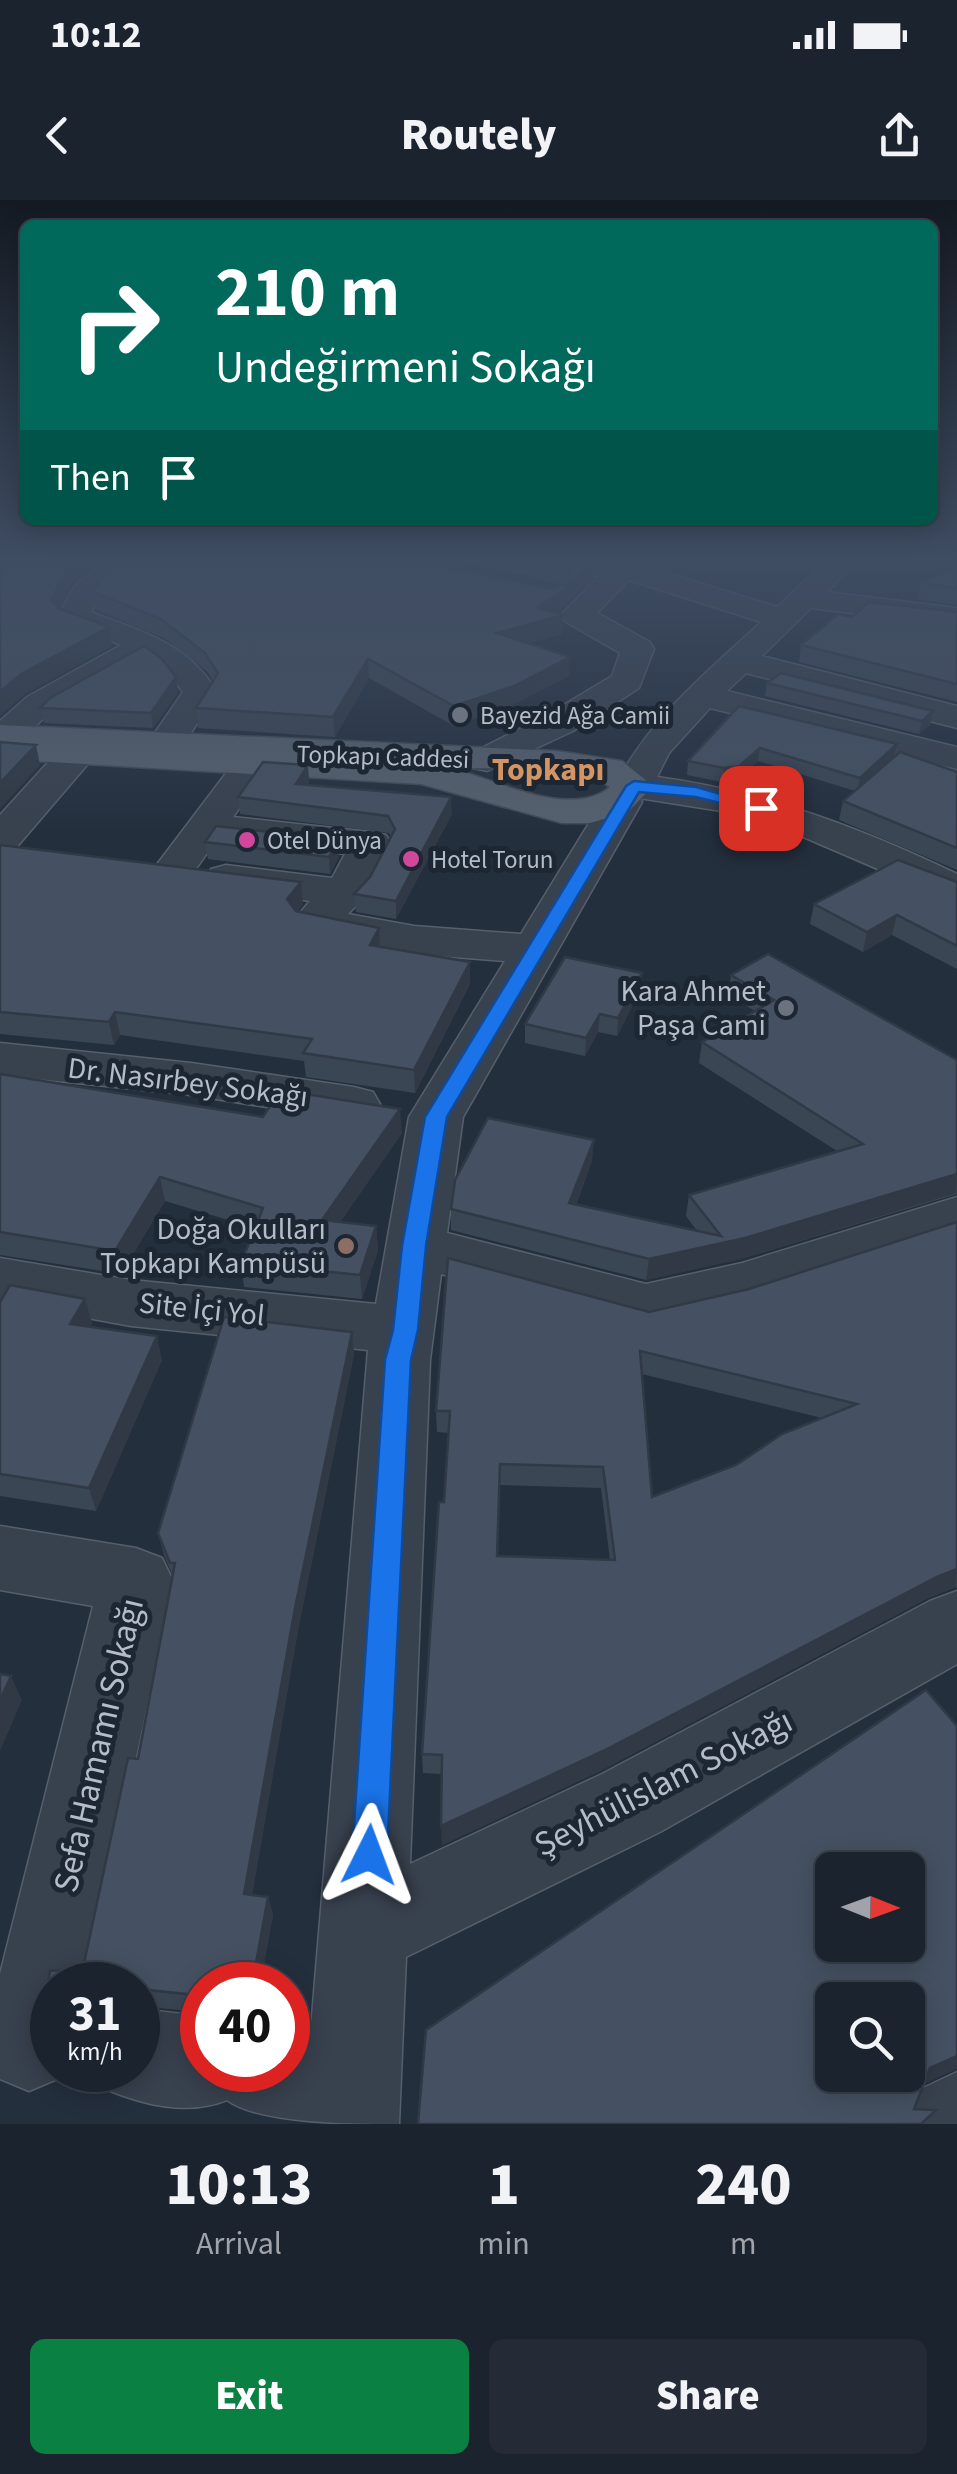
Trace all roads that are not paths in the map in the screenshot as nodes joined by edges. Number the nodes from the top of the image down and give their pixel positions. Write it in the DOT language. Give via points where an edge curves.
graph roads {
  1 [pos="134,652"];
  2 [pos="159,652"];
  3 [pos="637,652"];
  4 [pos="749,652"];
  5 [pos="740,661"];
  6 [pos="704,696"];
  7 [pos="957,716"];
  8 [pos="1,740"];
  9 [pos="164,746"];
  10 [pos="81,748"];
  11 [pos="957,758"];
  12 [pos="252,764"];
  13 [pos="492,777"];
  14 [pos="628,794"];
  15 [pos="204,826"];
  16 [pos="13,848"];
  17 [pos="957,890"];
  18 [pos="346,893"];
  19 [pos="534,949"];
  20 [pos="0,1059"];
  21 [pos="436,1117"];
  22 [pos="957,1218"];
  23 [pos="414,1246"];
  24 [pos="0,1280"];
  25 [pos="406,1330"];
  26 [pos="0,1558"];
  27 [pos="952,1637"];
  28 [pos="365,1931"];
  29 [pos="27,2041"];
  30 [pos="310,2087"];
  31 [pos="352,2102"];
  1 -- 8 [label="street" via="39,704"];
  2 -- 9 [label="street" via="194,676 200,692"];
  3 -- 13 [label="street, Topkapı Caddesi" via="627,681"];
  4 -- 5 [label="street"];
  5 -- 6 [label="street"];
  5 -- 7 [label="street"];
  6 -- 11 [label="street"];
  6 -- 14 [label="street" via="650,751"];
  8 -- 10 [label="main road, Topkapı Caddesi"];
  9 -- 10 [label="main road, Topkapı Caddesi"];
  9 -- 13 [label="main road, Topkapı Caddesi"];
  10 -- 12 [label="main road, Topkapı Caddesi"];
  10 -- 16 [label="street"];
  12 -- 13 [label="main road, Topkapı Caddesi"];
  12 -- 15 [label="street"];
  13 -- 14 [label="main road" via="550,810 577,812"];
  14 -- 17 [label="street" via="696,792 793,816"];
  14 -- 19 [label="street"];
  15 -- 18 [label="street" via="371,844"];
  15 -- 18 [label="street" via="154,869"];
  18 -- 19 [label="street" via="315,921 414,940"];
  19 -- 21 [label="street"];
  20 -- 21 [label="street, Dr. Nasırbey Sokağı" via="191,1079"];
  21 -- 23 [label="street"];
  22 -- 23 [label="street" via="744,1285 646,1307"];
  23 -- 25 [label="street"];
  24 -- 25 [label="street, Site İçi Yol" via="131,1302"];
  25 -- 28 [label="street" via="398,1360"];
  26 -- 29 [label="street, Sefa Hamamı Sokağı" via="136,1580"];
  27 -- 28 [label="street, Şeyhülislam Sokağı"];
  28 -- 31 [label="street"];
  30 -- 31 [label="street"];
}
